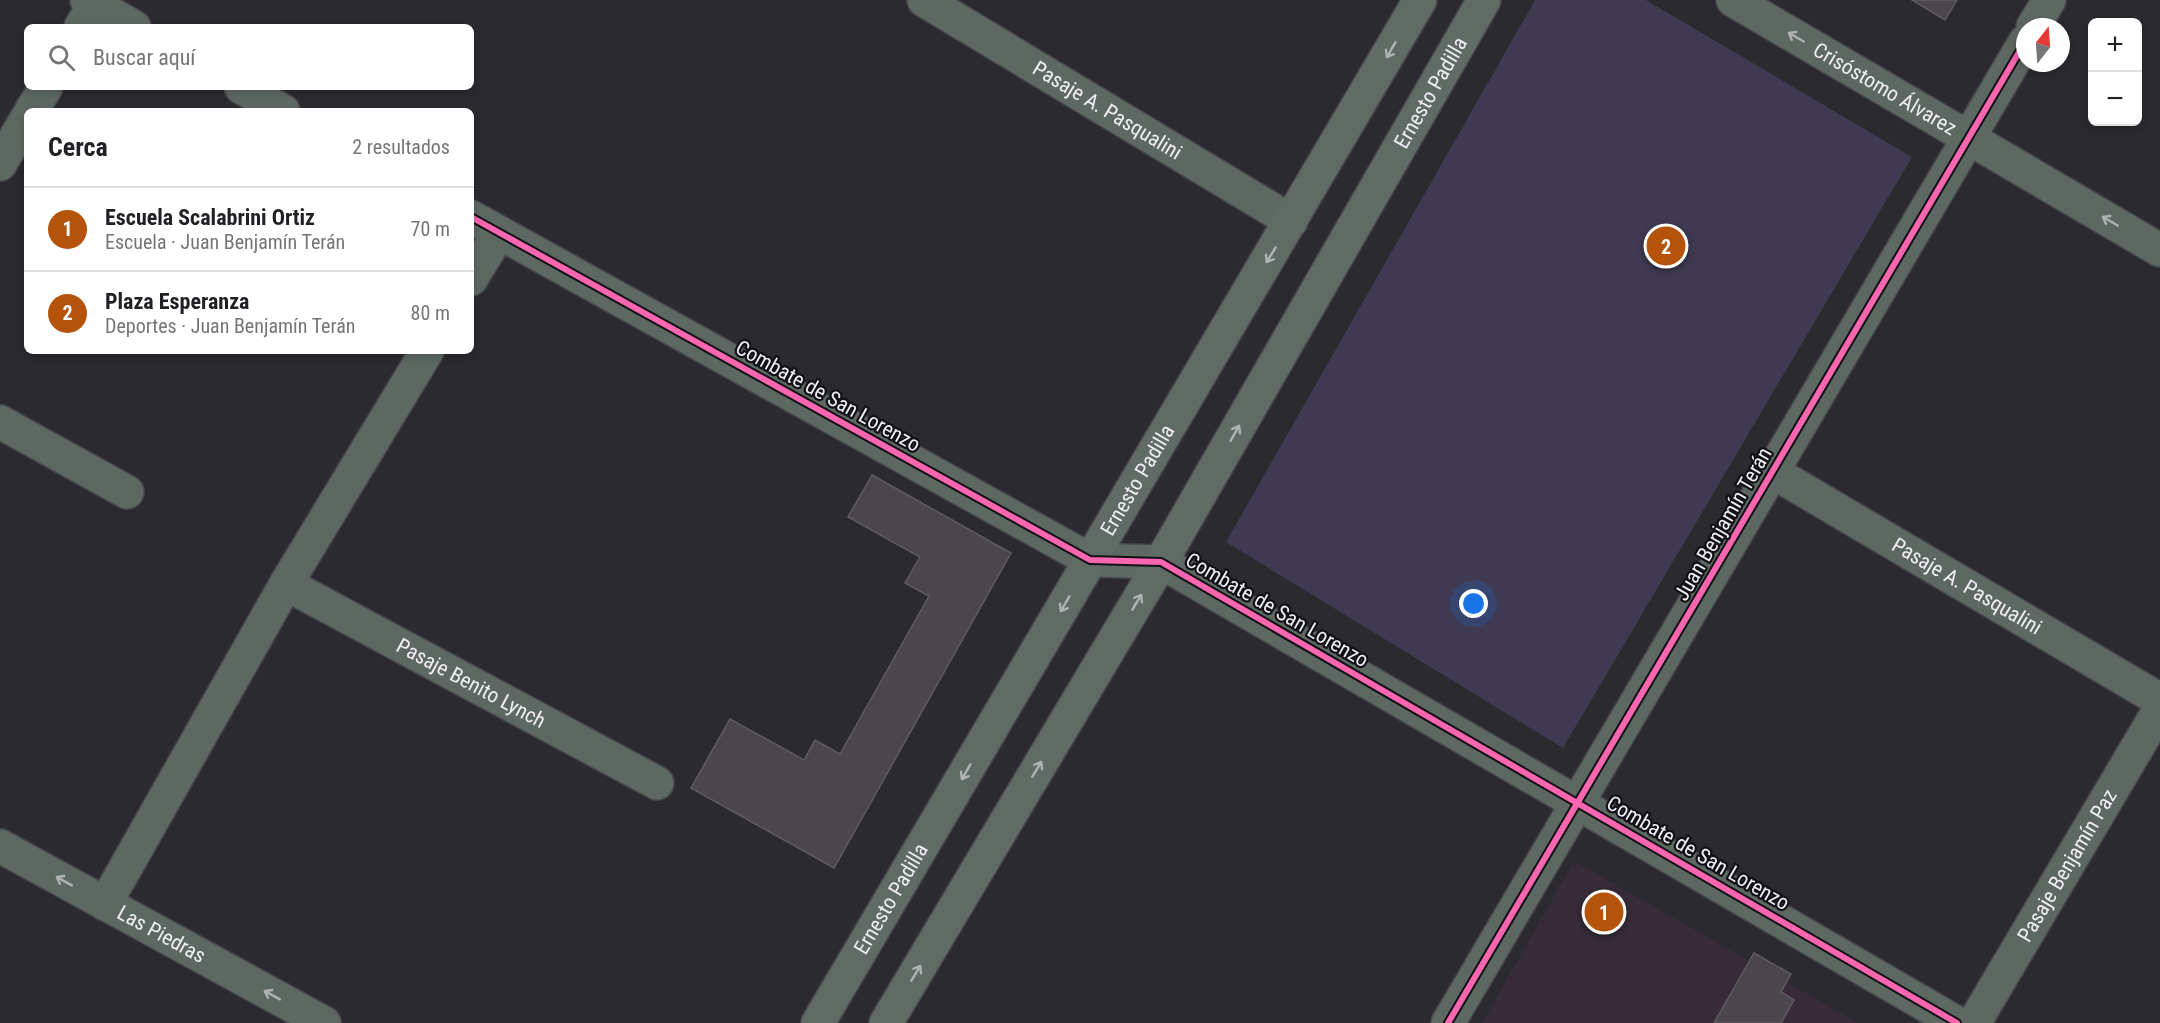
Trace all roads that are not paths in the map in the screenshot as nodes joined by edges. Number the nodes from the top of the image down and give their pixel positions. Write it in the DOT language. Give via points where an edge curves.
graph roads {
  1 [pos="924,0"];
  2 [pos="1420,0"];
  3 [pos="1484,0"];
  4 [pos="1733,0"];
  5 [pos="2049,0"];
  6 [pos="90,8"];
  7 [pos="2038,18"];
  8 [pos="127,24"];
  9 [pos="2016,58"];
  10 [pos="44,90"];
  11 [pos="246,90"];
  12 [pos="33,108"];
  13 [pos="278,108"];
  14 [pos="24,123"];
  15 [pos="1970,139"];
  16 [pos="0,164"];
  17 [pos="1291,221"];
  18 [pos="485,225"];
  19 [pos="2160,250"];
  20 [pos="474,267"];
  21 [pos="425,354"];
  22 [pos="0,422"];
  23 [pos="1773,472"];
  24 [pos="127,492"];
  25 [pos="1090,560"];
  26 [pos="1161,562"];
  27 [pos="286,584"];
  28 [pos="2160,700"];
  29 [pos="2160,709"];
  30 [pos="657,783"];
  31 [pos="1579,803"];
  32 [pos="0,846"];
  33 [pos="105,904"];
  34 [pos="324,1023"];
  35 [pos="818,1023"];
  36 [pos="886,1023"];
  37 [pos="1448,1023"];
  38 [pos="1957,1023"];
  39 [pos="1974,1023"];
  1 -- 17 [label="street, Pasaje A. Pasqualini"];
  2 -- 17 [label="main road, Ernesto Padilla, one-way"];
  26 -- 3 [label="main road, Ernesto Padilla, one-way"];
  15 -- 4 [label="street, Crisóstomo Álvarez, one-way"];
  5 -- 7 [label="street"];
  6 -- 8 [label="street"];
  9 -- 15 [label="street, Juan Benjamín Terán"];
  10 -- 12 [label="street"];
  11 -- 13 [label="street"];
  14 -- 16 [label="street"];
  19 -- 15 [label="street, Crisóstomo Álvarez, one-way"];
  15 -- 23 [label="street, Juan Benjamín Terán"];
  17 -- 25 [label="main road, Ernesto Padilla, one-way"];
  18 -- 20 [label="street"];
  18 -- 25 [label="street, Combate de San Lorenzo"];
  21 -- 27 [label="street"];
  22 -- 24 [label="street"];
  23 -- 28 [label="street, Pasaje A. Pasqualini"];
  23 -- 31 [label="street, Juan Benjamín Terán"];
  25 -- 26 [label="street, Combate de San Lorenzo"];
  25 -- 35 [label="main road, Ernesto Padilla, one-way"];
  26 -- 31 [label="street, Combate de San Lorenzo"];
  36 -- 26 [label="main road, Ernesto Padilla, one-way"];
  27 -- 30 [label="street, Pasaje Benito Lynch"];
  27 -- 33 [label="street"];
  29 -- 39 [label="street, Pasaje Benjamín Paz"];
  31 -- 37 [label="street, Juan Benjamín Terán"];
  31 -- 38 [label="street, Combate de San Lorenzo"];
  33 -- 32 [label="street, Las Piedras, one-way"];
  34 -- 33 [label="street, Las Piedras, one-way"];
}
